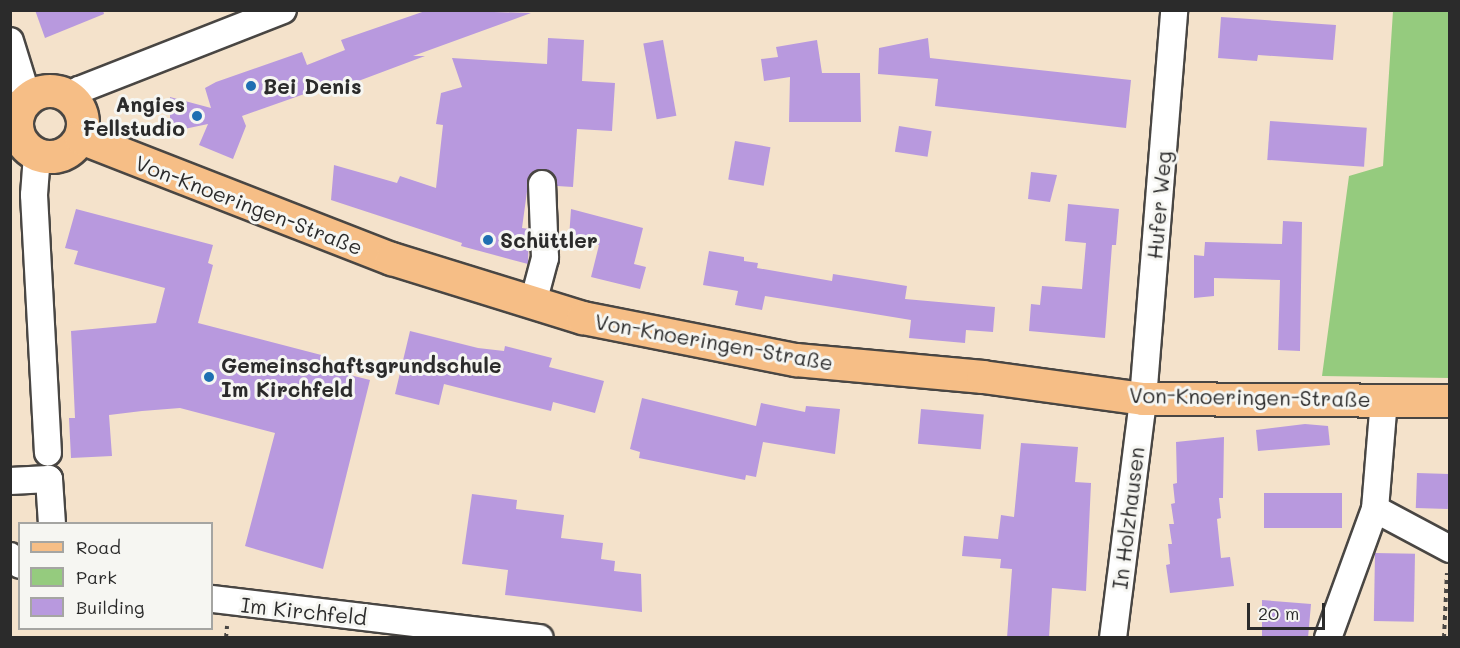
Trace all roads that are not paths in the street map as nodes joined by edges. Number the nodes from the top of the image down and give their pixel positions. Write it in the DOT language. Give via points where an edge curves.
graph roads {
  1 [pos="284,10"];
  2 [pos="1174,10"];
  3 [pos="10,41"];
  4 [pos="69,98"];
  5 [pos="18,112"];
  6 [pos="81,138"];
  7 [pos="37,155"];
  8 [pos="542,184"];
  9 [pos="533,303"];
  10 [pos="1143,399"];
  11 [pos="1384,399"];
  12 [pos="1449,401"];
  13 [pos="48,453"];
  14 [pos="10,481"];
  15 [pos="1376,509"];
  16 [pos="52,522"];
  17 [pos="1449,549"];
  18 [pos="213,599"];
  19 [pos="540,638"];
  20 [pos="1113,638"];
  21 [pos="1328,638"];
  1 -- 4 [label="street" via="79,90"];
  2 -- 10 [label="street, Hufer Weg"];
  3 -- 5 [label="street"];
  4 -- 5 [label="main road" via="48,91"];
  4 -- 6 [label="main road" via="82,113"];
  5 -- 7 [label="main road" via="21,140"];
  6 -- 7 [label="main road" via="69,152 58,157"];
  6 -- 9 [label="main road, Von-Knoeringen-Straße" via="392,259"];
  7 -- 13 [label="street" via="34,195"];
  8 -- 9 [label="street" via="545,258"];
  9 -- 10 [label="main road, Von-Knoeringen-Straße" via="583,318 796,360 983,377"];
  10 -- 11 [label="main road, Von-Knoeringen-Straße"];
  10 -- 20 [label="street, In Holzhausen"];
  11 -- 12 [label="main road, Von-Knoeringen-Straße"];
  11 -- 15 [label="street"];
  14 -- 16 [label="street" via="49,478"];
  15 -- 17 [label="street"];
  15 -- 21 [label="street"];
  18 -- 19 [label="street, Im Kirchfeld"];
}
